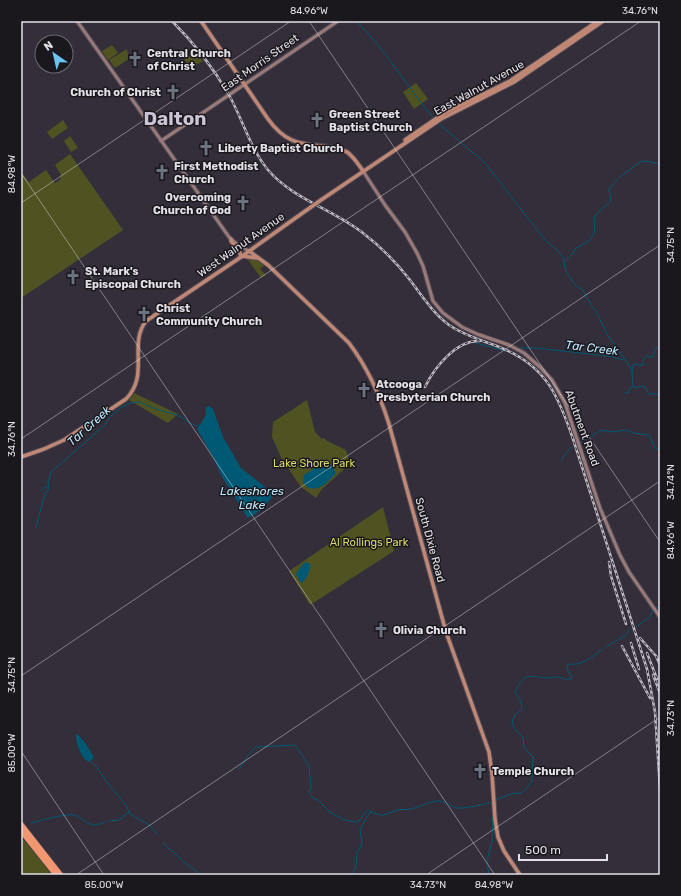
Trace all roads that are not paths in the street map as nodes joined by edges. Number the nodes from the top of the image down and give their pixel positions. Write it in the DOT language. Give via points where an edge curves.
graph roads {
  1 [pos="77,21"];
  2 [pos="201,21"];
  3 [pos="338,21"];
  4 [pos="598,21"];
  5 [pos="603,21"];
  6 [pos="561,47"];
  7 [pos="244,85"];
  8 [pos="162,141"];
  9 [pos="363,171"];
  10 [pos="322,200"];
  11 [pos="231,239"];
  12 [pos="249,252"];
  13 [pos="242,257"];
  14 [pos="260,259"];
  15 [pos="21,458"];
  16 [pos="660,618"];
  17 [pos="21,824"];
  18 [pos="21,831"];
  19 [pos="56,875"];
  20 [pos="61,875"];
  21 [pos="520,875"];
  1 -- 8 [label="main road"];
  2 -- 7 [label="main road"];
  3 -- 7 [label="main road, East Morris Street"];
  4 -- 6 [label="main road, East Walnut Avenue"];
  5 -- 6 [label="main road, East Walnut Avenue"];
  6 -- 9 [label="main road, East Walnut Avenue" via="510,81 436,119"];
  7 -- 8 [label="main road, East Morris Street"];
  7 -- 9 [label="main road" via="271,124 286,138 302,144 341,149 353,157"];
  8 -- 11 [label="main road"];
  9 -- 10 [label="main road, East Walnut Avenue"];
  9 -- 16 [label="main road, Abutment Road" via="417,253 434,301 443,313 462,327 524,353 552,380 565,403 600,508 620,554"];
  10 -- 12 [label="main road, West Walnut Avenue, bridge"];
  11 -- 12 [label="main road"];
  11 -- 13 [label="main road"];
  12 -- 13 [label="main road, West Walnut Avenue"];
  12 -- 14 [label="main road, South Dixie Road"];
  13 -- 14 [label="main road"];
  13 -- 15 [label="main road, West Walnut Avenue" via="146,321 139,336 137,381 128,397 69,437"];
  14 -- 21 [label="main road, South Dixie Road" via="350,343 378,394 389,424 446,632 487,746 498,837"];
  17 -- 20 [label="highway"];
  18 -- 19 [label="highway"];
}
